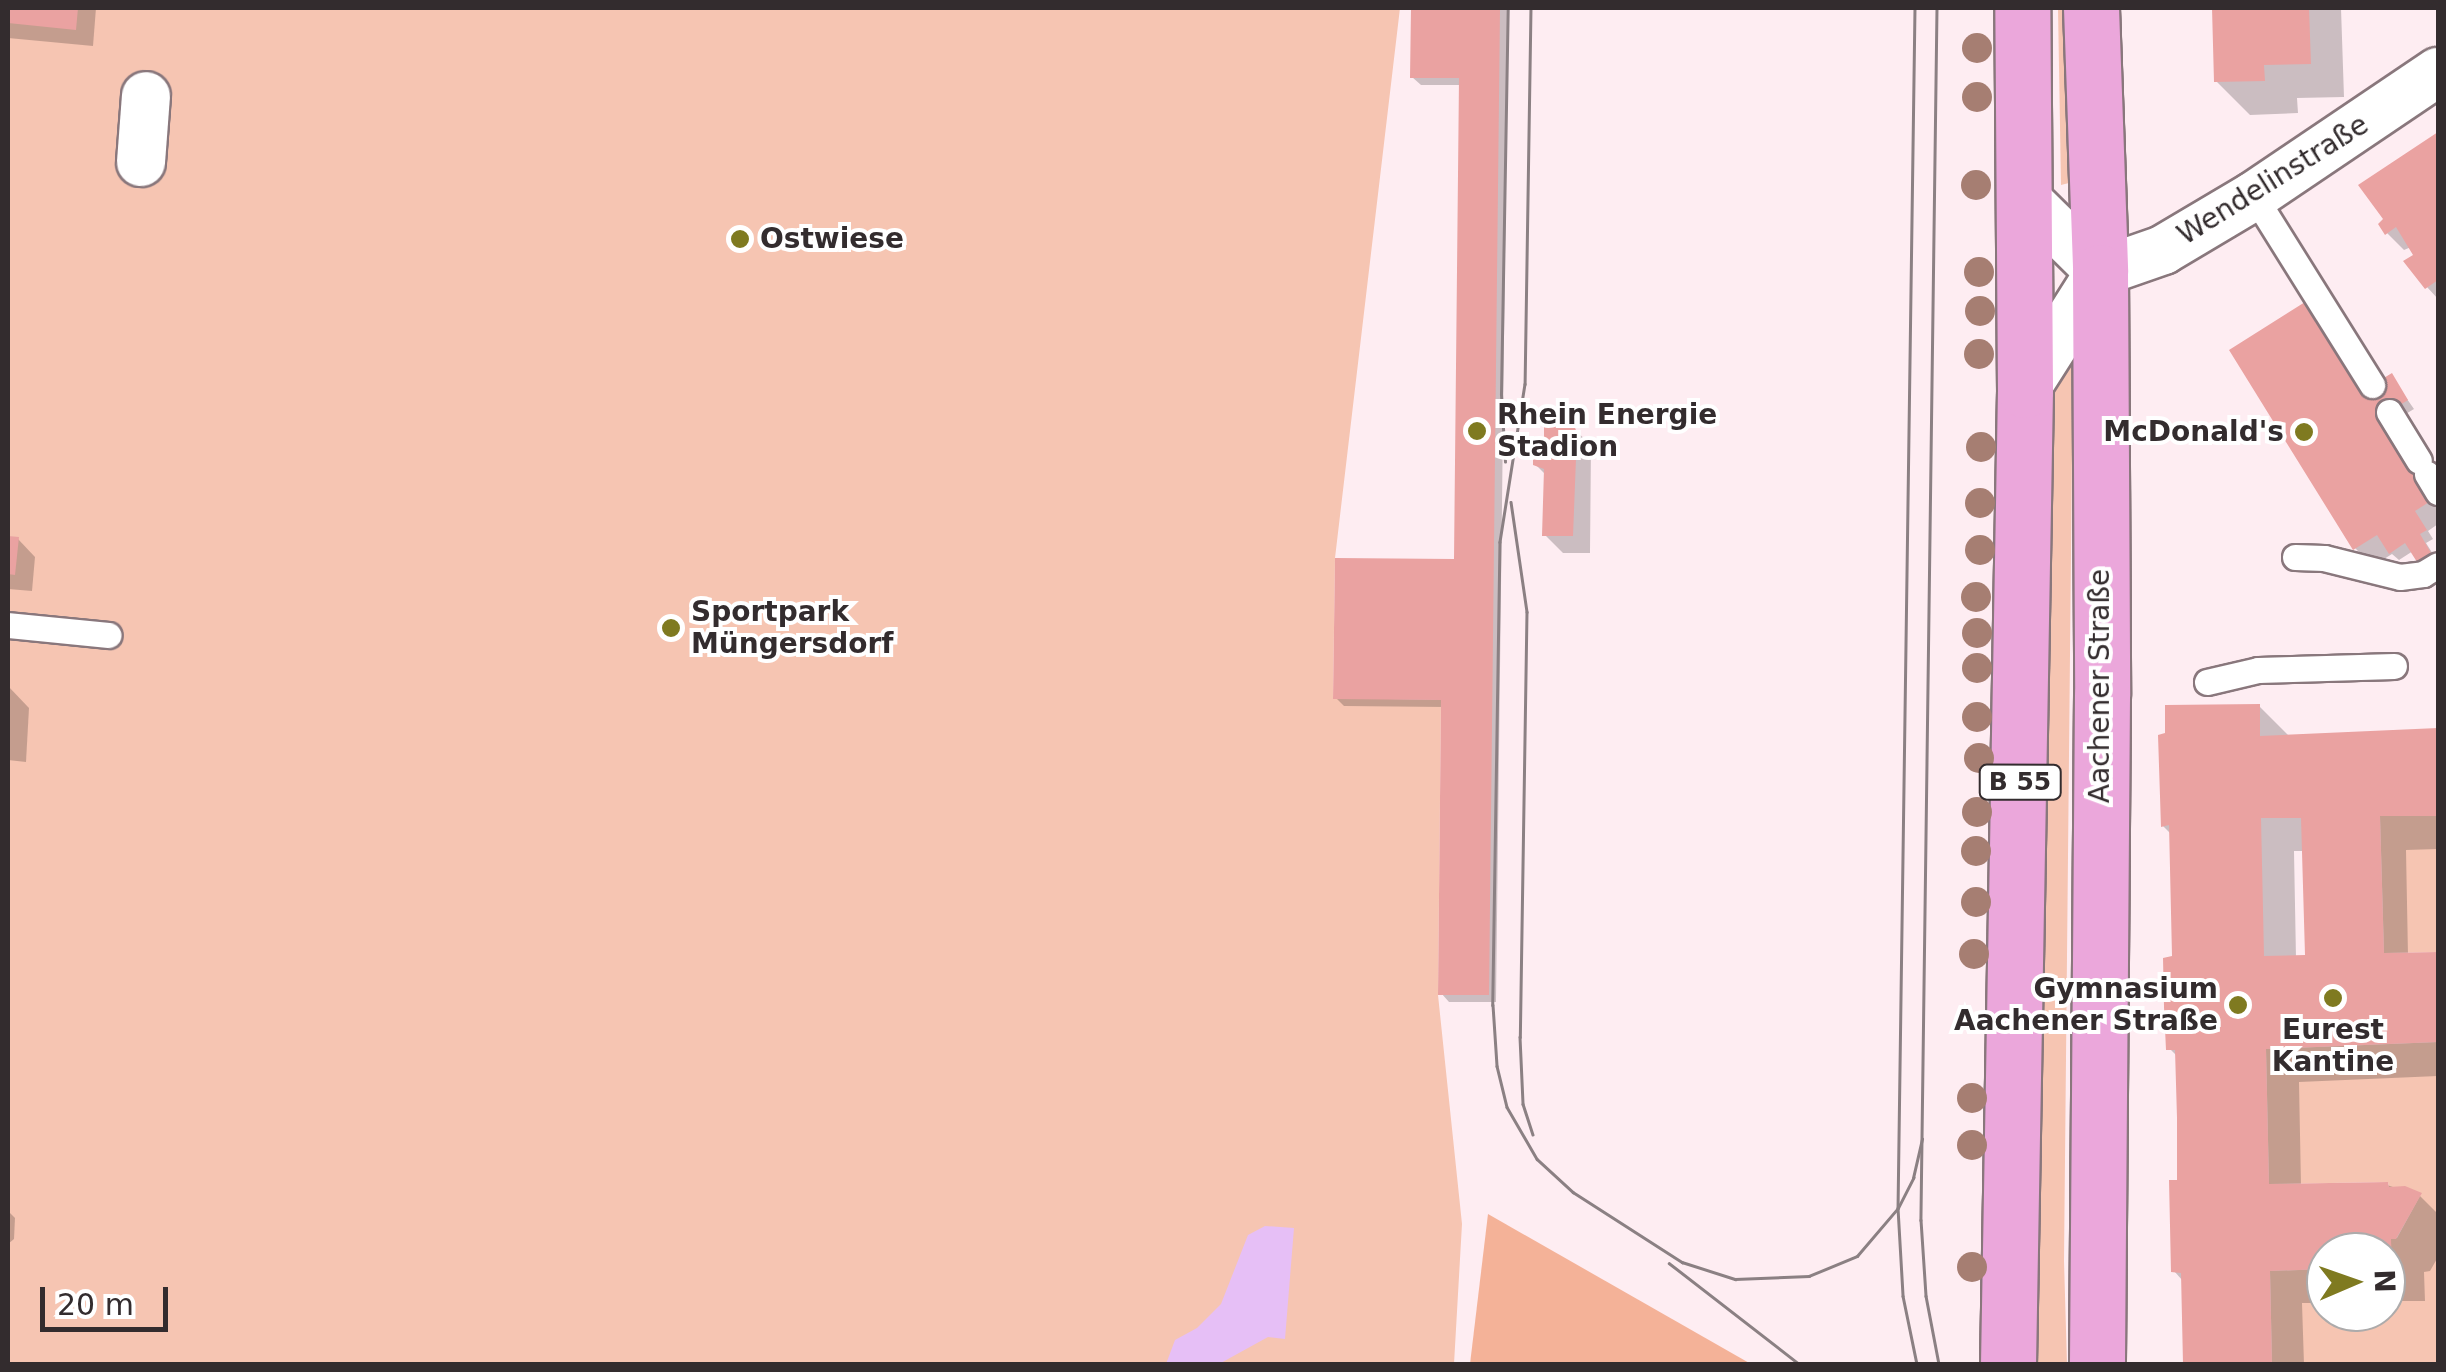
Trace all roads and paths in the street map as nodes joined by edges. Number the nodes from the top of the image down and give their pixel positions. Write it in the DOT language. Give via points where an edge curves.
graph roads {
  1 [pos="2022,8"];
  2 [pos="2091,8"];
  3 [pos="2438,72"];
  4 [pos="146,96"];
  5 [pos="141,162"];
  6 [pos="2254,196"];
  7 [pos="2026,199"];
  8 [pos="2100,272"];
  9 [pos="2372,385"];
  10 [pos="2024,390"];
  11 [pos="2389,412"];
  12 [pos="2428,476"];
  13 [pos="2295,557"];
  14 [pos="2438,565"];
  15 [pos="8,625"];
  16 [pos="109,635"];
  17 [pos="2394,666"];
  18 [pos="2206,682"];
  19 [pos="2008,1364"];
  20 [pos="2098,1364"];
  1 -- 7 [label="main road, B 55"];
  2 -- 8 [label="main road, Aachener Straße / B 55"];
  3 -- 6 [label="street, Wendelinstraße"];
  4 -- 5 [label="street"];
  6 -- 8 [label="street, Wendelinstraße" via="2163,250"];
  6 -- 9 [label="lane"];
  7 -- 8 [label="street"];
  7 -- 10 [label="main road, B 55"];
  8 -- 10 [label="street"];
  8 -- 20 [label="main road, Aachener Straße / B 55"];
  10 -- 19 [label="main road, B 55"];
  11 -- 12 [label="lane"];
  13 -- 14 [label="lane" via="2400,577"];
  15 -- 16 [label="lane"];
  17 -- 18 [label="lane" via="2258,670"];
}
